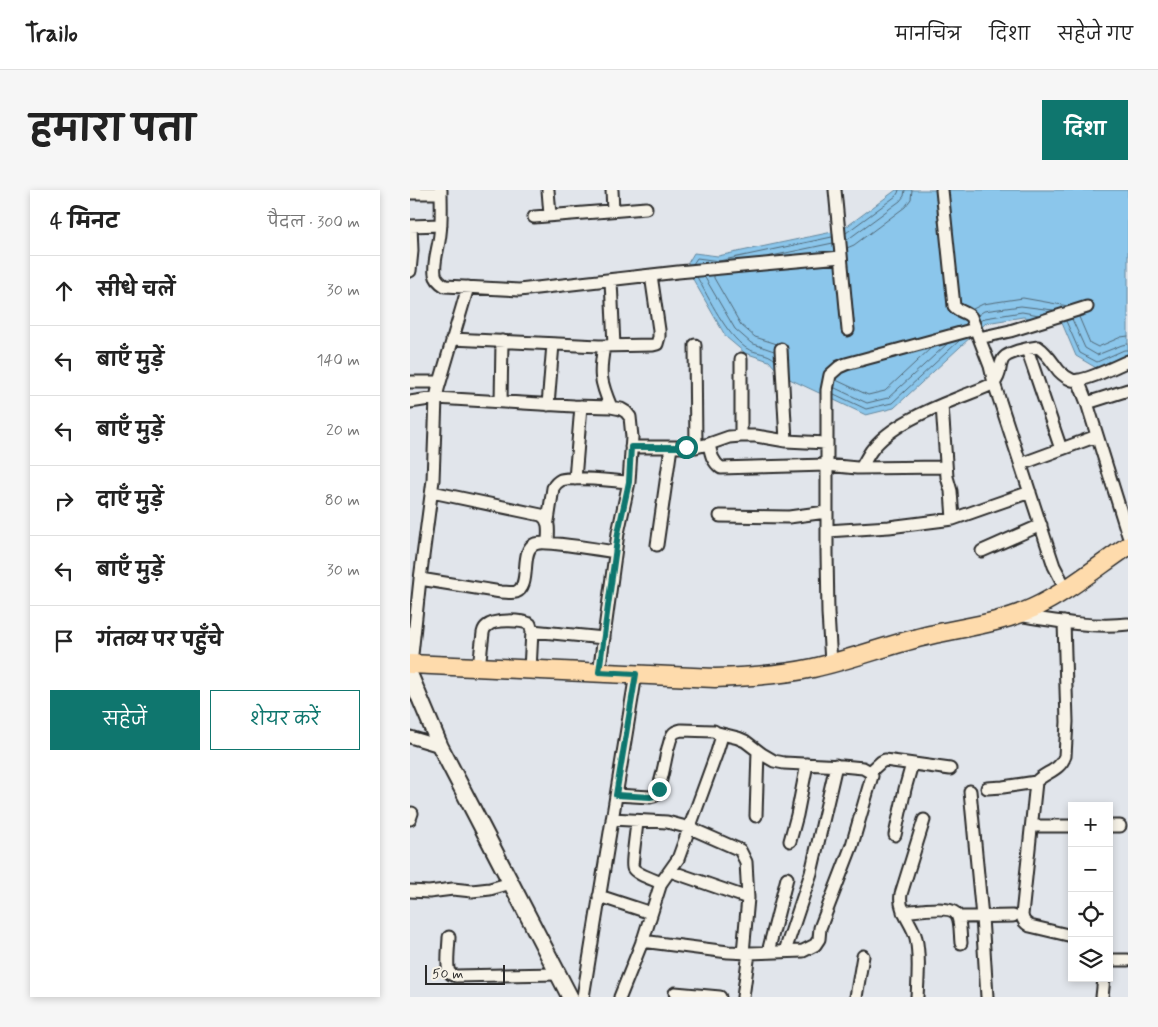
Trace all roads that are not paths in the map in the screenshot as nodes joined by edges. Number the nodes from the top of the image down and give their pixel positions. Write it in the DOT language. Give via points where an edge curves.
graph roads {
  1 [pos="548,190"];
  2 [pos="612,190"];
  3 [pos="835,190"];
  4 [pos="942,190"];
  5 [pos="441,192"];
  6 [pos="410,193"];
  7 [pos="646,208"];
  8 [pos="613,210"];
  9 [pos="550,215"];
  10 [pos="534,216"];
  11 [pos="441,225"];
  12 [pos="411,226"];
  13 [pos="841,257"];
  14 [pos="410,271"];
  15 [pos="651,275"];
  16 [pos="611,280"];
  17 [pos="468,287"];
  18 [pos="1087,307"];
  19 [pos="848,330"];
  20 [pos="977,334"];
  21 [pos="452,339"];
  22 [pos="502,341"];
  23 [pos="552,344"];
  24 [pos="695,345"];
  25 [pos="609,346"];
  26 [pos="781,349"];
  27 [pos="1027,349"];
  28 [pos="741,359"];
  29 [pos="1128,362"];
  30 [pos="1078,380"];
  31 [pos="410,382"];
  32 [pos="439,382"];
  33 [pos="994,383"];
  34 [pos="1128,390"];
  35 [pos="436,398"];
  36 [pos="410,402"];
  37 [pos="501,402"];
  38 [pos="1087,403"];
  39 [pos="548,405"];
  40 [pos="942,405"];
  41 [pos="581,406"];
  42 [pos="611,407"];
  43 [pos="741,436"];
  44 [pos="1097,436"];
  45 [pos="786,441"];
  46 [pos="826,442"];
  47 [pos="709,444"];
  48 [pos="631,447"];
  49 [pos="671,447"];
  50 [pos="696,447"];
  51 [pos="1061,449"];
  52 [pos="1021,464"];
  53 [pos="826,465"];
  54 [pos="946,467"];
  55 [pos="861,468"];
  56 [pos="575,479"];
  57 [pos="629,482"];
  58 [pos="432,492"];
  59 [pos="1030,492"];
  60 [pos="826,512"];
  61 [pos="720,516"];
  62 [pos="953,519"];
  63 [pos="548,521"];
  64 [pos="1040,525"];
  65 [pos="826,531"];
  66 [pos="1128,536"];
  67 [pos="548,543"];
  68 [pos="657,545"];
  69 [pos="1128,546"];
  70 [pos="982,551"];
  71 [pos="615,552"];
  72 [pos="420,579"];
  73 [pos="1066,589"];
  74 [pos="1018,614"];
  75 [pos="1064,622"];
  76 [pos="1128,624"];
  77 [pos="532,631"];
  78 [pos="604,638"];
  79 [pos="831,664"];
  80 [pos="479,667"];
  81 [pos="410,668"];
  82 [pos="530,670"];
  83 [pos="599,672"];
  84 [pos="636,674"];
  85 [pos="718,733"];
  86 [pos="410,737"];
  87 [pos="440,746"];
  88 [pos="758,751"];
  89 [pos="806,764"];
  90 [pos="912,764"];
  91 [pos="836,765"];
  92 [pos="950,769"];
  93 [pos="870,772"];
  94 [pos="1036,782"];
  95 [pos="987,788"];
  96 [pos="970,791"];
  97 [pos="616,795"];
  98 [pos="756,816"];
  99 [pos="612,819"];
  100 [pos="924,820"];
  101 [pos="637,821"];
  102 [pos="1032,826"];
  103 [pos="1068,826"];
  104 [pos="690,828"];
  105 [pos="895,835"];
  106 [pos="790,841"];
  107 [pos="670,871"];
  108 [pos="787,878"];
  109 [pos="511,883"];
  110 [pos="661,883"];
  111 [pos="410,891"];
  112 [pos="599,896"];
  113 [pos="748,898"];
  114 [pos="903,912"];
  115 [pos="651,913"];
  116 [pos="1013,916"];
  117 [pos="958,917"];
  118 [pos="982,917"];
  119 [pos="1068,935"];
  120 [pos="449,937"];
  121 [pos="642,941"];
  122 [pos="961,943"];
  123 [pos="768,952"];
  124 [pos="785,952"];
  125 [pos="746,953"];
  126 [pos="863,956"];
  127 [pos="1113,960"];
  128 [pos="1128,960"];
  129 [pos="558,974"];
  130 [pos="1104,982"];
  131 [pos="675,992"];
  132 [pos="570,997"];
  133 [pos="583,997"];
  134 [pos="620,997"];
  135 [pos="720,997"];
  136 [pos="743,997"];
  137 [pos="856,997"];
  138 [pos="917,997"];
  139 [pos="987,997"];
  140 [pos="1102,997"];
  1 -- 9 [label="street"];
  2 -- 8 [label="street"];
  3 -- 13 [label="street"];
  4 -- 20 [label="street" via="954,306 971,316"];
  5 -- 6 [label="street"];
  5 -- 11 [label="street"];
  7 -- 8 [label="street"];
  8 -- 9 [label="street"];
  9 -- 10 [label="street"];
  11 -- 12 [label="street"];
  11 -- 17 [label="street" via="435,276 445,286"];
  12 -- 14 [label="street"];
  13 -- 15 [label="street"];
  13 -- 19 [label="street"];
  15 -- 16 [label="street"];
  15 -- 25 [label="street" via="659,330 656,344"];
  16 -- 17 [label="street" via="518,290"];
  16 -- 25 [label="street"];
  17 -- 21 [label="street"];
  18 -- 20 [label="street" via="1010,331"];
  20 -- 33 [label="street"];
  20 -- 46 [label="street" via="846,364 834,370 827,390"];
  21 -- 22 [label="street"];
  21 -- 32 [label="street"];
  22 -- 23 [label="street"];
  22 -- 37 [label="street"];
  23 -- 25 [label="street"];
  23 -- 39 [label="street"];
  24 -- 50 [label="street"];
  25 -- 42 [label="street" via="601,363 602,383"];
  26 -- 45 [label="street"];
  27 -- 30 [label="street" via="1038,347 1066,377"];
  27 -- 33 [label="street" via="1003,358"];
  27 -- 51 [label="street"];
  28 -- 43 [label="street"];
  29 -- 30 [label="street"];
  30 -- 38 [label="street"];
  31 -- 32 [label="street"];
  32 -- 35 [label="street"];
  33 -- 40 [label="street"];
  33 -- 52 [label="street"];
  34 -- 38 [label="street"];
  35 -- 36 [label="street"];
  35 -- 37 [label="street"];
  35 -- 58 [label="street"];
  37 -- 39 [label="street"];
  38 -- 44 [label="street"];
  39 -- 41 [label="street"];
  40 -- 54 [label="street"];
  40 -- 55 [label="street" via="886,435"];
  41 -- 42 [label="street"];
  41 -- 56 [label="street"];
  42 -- 48 [label="street" via="621,408 630,416"];
  43 -- 45 [label="street"];
  43 -- 47 [label="street"];
  44 -- 51 [label="street"];
  44 -- 66 [label="street"];
  45 -- 46 [label="street"];
  46 -- 53 [label="street"];
  47 -- 50 [label="street"];
  47 -- 53 [label="street" via="713,460 721,468"];
  48 -- 49 [label="street"];
  48 -- 57 [label="street"];
  49 -- 50 [label="street"];
  49 -- 68 [label="street"];
  51 -- 52 [label="street"];
  52 -- 59 [label="street"];
  53 -- 55 [label="street"];
  53 -- 60 [label="street"];
  54 -- 55 [label="street"];
  54 -- 62 [label="street"];
  56 -- 57 [label="street"];
  56 -- 63 [label="street" via="555,484"];
  57 -- 71 [label="street"];
  58 -- 63 [label="street" via="541,515"];
  58 -- 72 [label="street"];
  59 -- 62 [label="street"];
  59 -- 64 [label="street"];
  60 -- 61 [label="street" via="784,517"];
  60 -- 65 [label="street"];
  62 -- 65 [label="street"];
  63 -- 67 [label="street"];
  64 -- 70 [label="street"];
  64 -- 73 [label="street"];
  65 -- 79 [label="street"];
  67 -- 71 [label="street"];
  67 -- 72 [label="street" via="532,545 526,559 524,583 519,591 501,592"];
  69 -- 73 [label="main road"];
  71 -- 78 [label="street"];
  72 -- 81 [label="street"];
  73 -- 74 [label="main road"];
  74 -- 75 [label="street"];
  74 -- 79 [label="main road" via="929,635"];
  75 -- 76 [label="street"];
  75 -- 94 [label="street" via="1065,756 1060,766"];
  77 -- 78 [label="street"];
  77 -- 80 [label="street" via="525,621 488,624 483,632"];
  77 -- 82 [label="street"];
  78 -- 83 [label="street"];
  79 -- 84 [label="main road" via="742,677"];
  80 -- 81 [label="main road"];
  80 -- 82 [label="main road"];
  81 -- 87 [label="street"];
  82 -- 83 [label="main road"];
  83 -- 84 [label="main road"];
  84 -- 97 [label="street"];
  85 -- 88 [label="street" via="746,741"];
  85 -- 97 [label="street" via="681,730 674,733 657,793 650,797"];
  85 -- 104 [label="street" via="722,739"];
  86 -- 87 [label="street"];
  87 -- 109 [label="street"];
  88 -- 89 [label="street" via="774,761"];
  88 -- 98 [label="street"];
  89 -- 91 [label="street"];
  89 -- 106 [label="street"];
  90 -- 92 [label="street"];
  90 -- 93 [label="street" via="885,760"];
  90 -- 105 [label="street"];
  91 -- 93 [label="street" via="863,768"];
  91 -- 124 [label="street" via="811,873"];
  93 -- 124 [label="street" via="872,779 852,845 820,928 819,939 815,945 803,950"];
  94 -- 95 [label="street"];
  94 -- 102 [label="street"];
  96 -- 118 [label="street"];
  97 -- 99 [label="street"];
  99 -- 101 [label="street"];
  99 -- 112 [label="street"];
  100 -- 114 [label="street" via="900,894"];
  101 -- 104 [label="street" via="667,822"];
  101 -- 110 [label="street" via="633,869"];
  102 -- 103 [label="street"];
  102 -- 119 [label="street" via="1023,920 1030,926"];
  104 -- 107 [label="street" via="678,860"];
  104 -- 113 [label="street" via="740,850 746,862"];
  107 -- 110 [label="street"];
  107 -- 113 [label="street"];
  108 -- 123 [label="street"];
  109 -- 111 [label="street" via="490,890"];
  109 -- 129 [label="street"];
  110 -- 115 [label="street"];
  112 -- 115 [label="street"];
  112 -- 133 [label="street"];
  113 -- 125 [label="street"];
  114 -- 117 [label="street" via="950,910"];
  114 -- 138 [label="street" via="916,942"];
  115 -- 121 [label="street"];
  116 -- 118 [label="street"];
  117 -- 118 [label="street"];
  117 -- 122 [label="street"];
  118 -- 139 [label="street"];
  120 -- 129 [label="street" via="448,968 453,975"];
  121 -- 125 [label="street"];
  121 -- 134 [label="street"];
  123 -- 124 [label="street"];
  123 -- 125 [label="street"];
  125 -- 136 [label="street"];
  126 -- 137 [label="street"];
  127 -- 128 [label="street"];
  129 -- 132 [label="street"];
  130 -- 140 [label="street"];
  131 -- 135 [label="street"];
}
